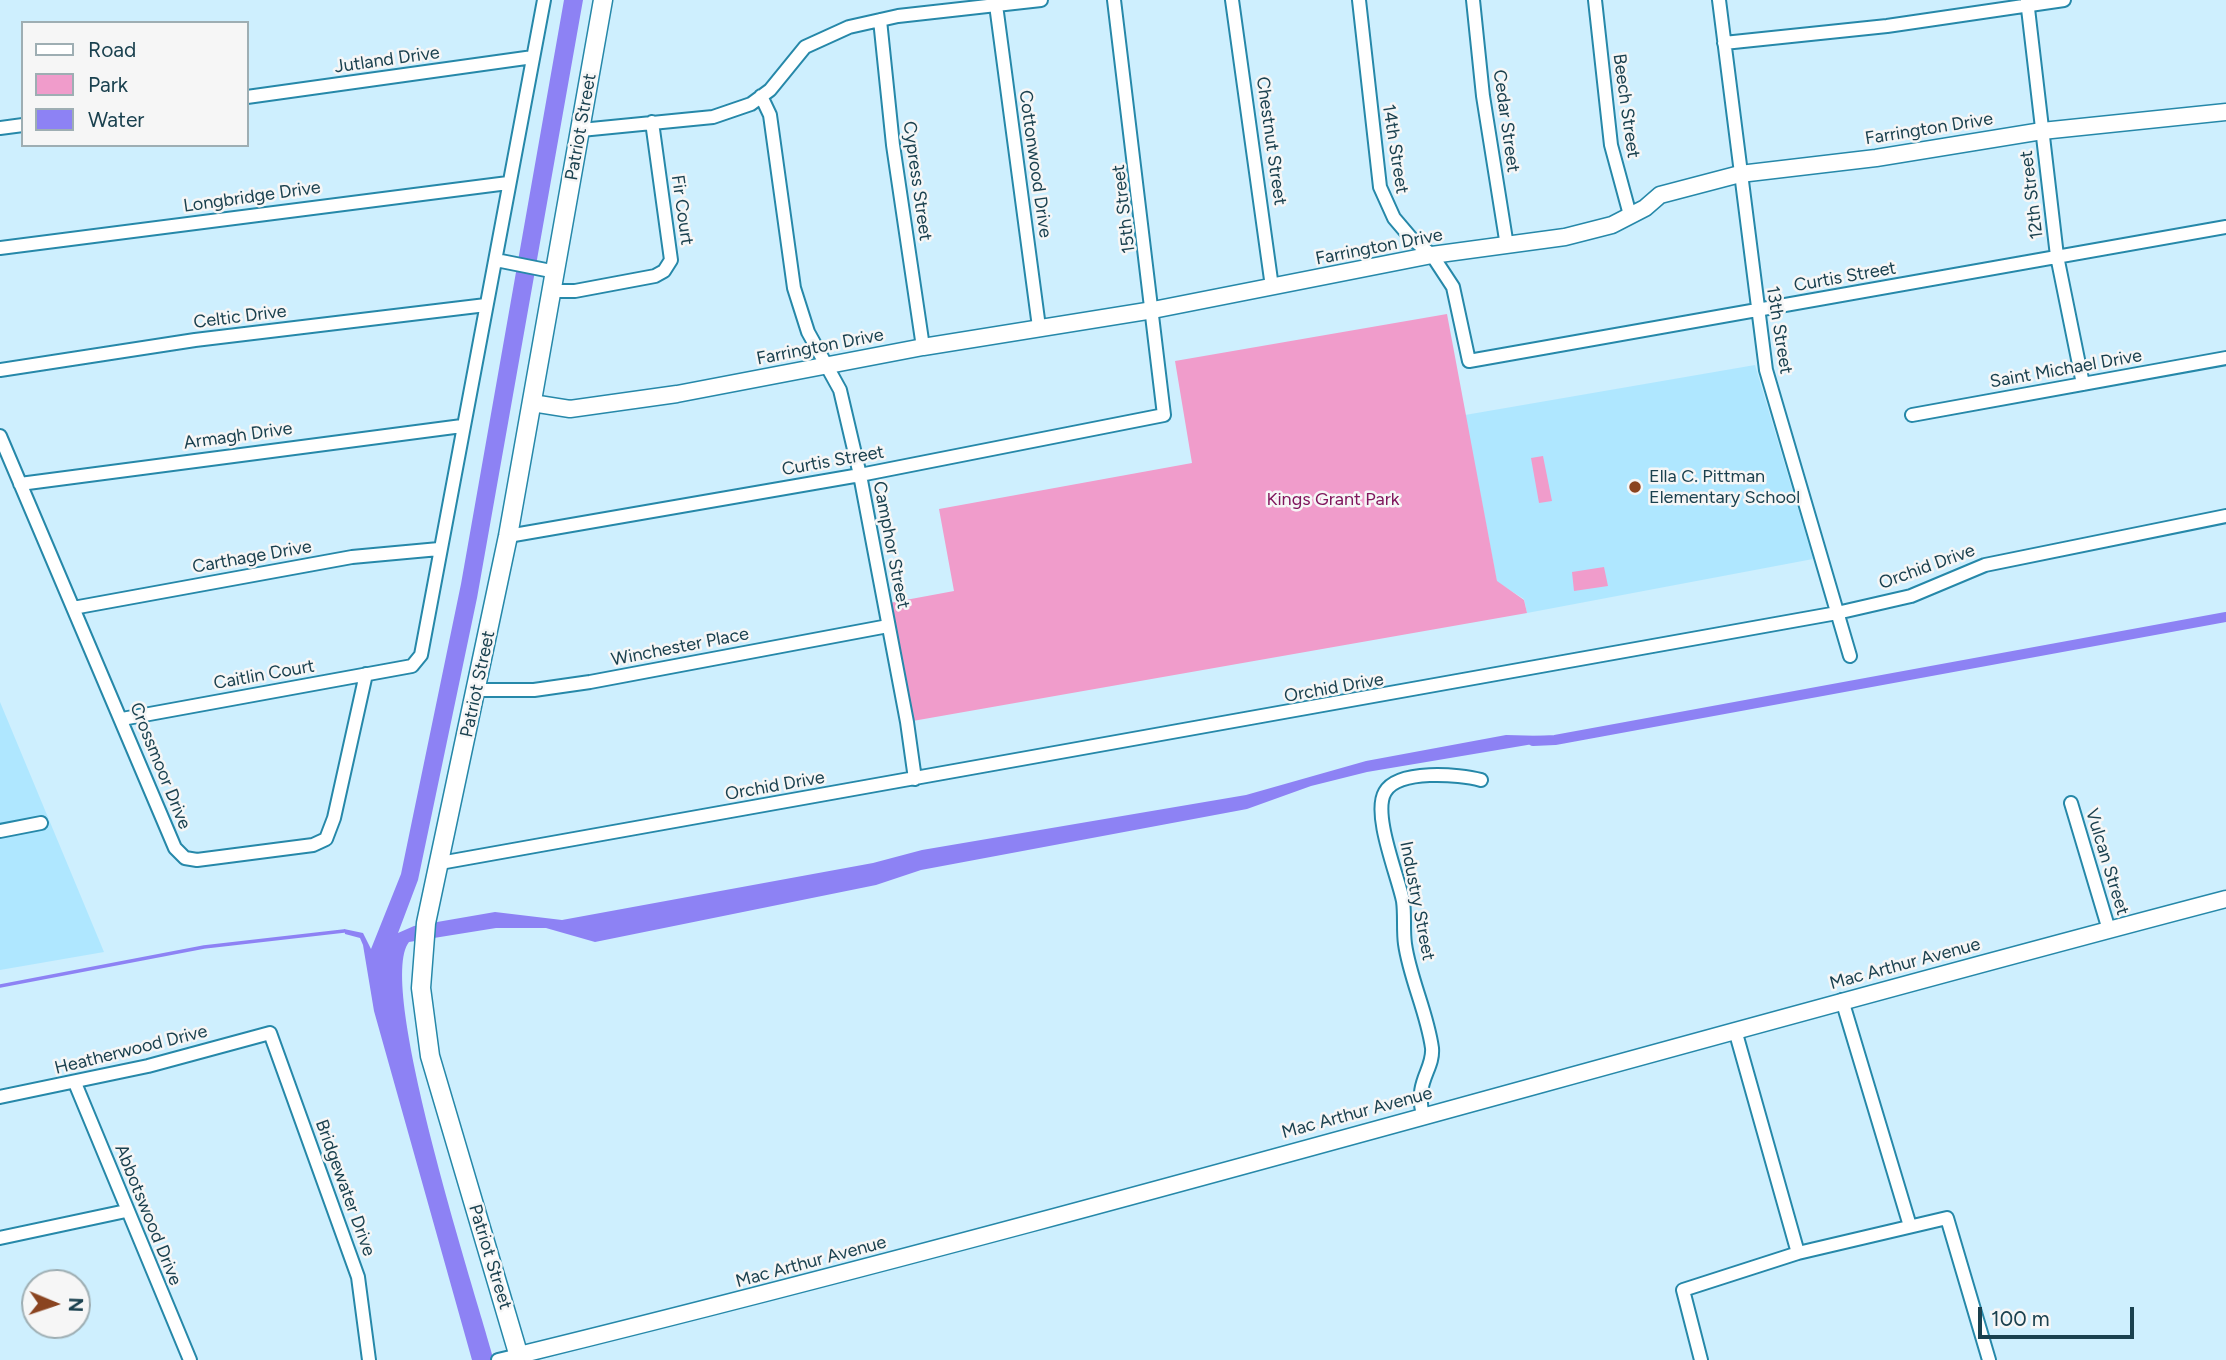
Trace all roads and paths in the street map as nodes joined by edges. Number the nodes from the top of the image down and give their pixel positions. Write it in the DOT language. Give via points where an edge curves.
graph roads {
  1 [pos="544,0"];
  2 [pos="603,0"];
  3 [pos="1041,0"];
  4 [pos="1114,0"];
  5 [pos="1232,0"];
  6 [pos="1359,0"];
  7 [pos="1473,0"];
  8 [pos="1595,0"];
  9 [pos="1719,0"];
  10 [pos="2064,0"];
  11 [pos="2027,2"];
  12 [pos="996,5"];
  13 [pos="880,20"];
  14 [pos="1724,43"];
  15 [pos="533,57"];
  16 [pos="761,96"];
  17 [pos="248,97"];
  18 [pos="2226,112"];
  19 [pos="652,122"];
  20 [pos="21,125"];
  21 [pos="0,128"];
  22 [pos="580,130"];
  23 [pos="2042,131"];
  24 [pos="1740,174"];
  25 [pos="508,183"];
  26 [pos="1630,215"];
  27 [pos="2226,227"];
  28 [pos="1507,246"];
  29 [pos="0,248"];
  30 [pos="1432,255"];
  31 [pos="2057,256"];
  32 [pos="496,260"];
  33 [pos="552,271"];
  34 [pos="1272,287"];
  35 [pos="552,291"];
  36 [pos="486,305"];
  37 [pos="1153,310"];
  38 [pos="1757,311"];
  39 [pos="1039,327"];
  40 [pos="923,347"];
  41 [pos="2226,358"];
  42 [pos="1469,361"];
  43 [pos="827,365"];
  44 [pos="0,370"];
  45 [pos="2082,384"];
  46 [pos="532,403"];
  47 [pos="1164,415"];
  48 [pos="1912,415"];
  49 [pos="462,426"];
  50 [pos="0,436"];
  51 [pos="860,475"];
  52 [pos="20,484"];
  53 [pos="2226,516"];
  54 [pos="508,536"];
  55 [pos="439,549"];
  56 [pos="73,608"];
  57 [pos="1837,613"];
  58 [pos="888,626"];
  59 [pos="1850,656"];
  60 [pos="366,674"];
  61 [pos="477,690"];
  62 [pos="122,719"];
  63 [pos="915,779"];
  64 [pos="1481,780"];
  65 [pos="2071,803"];
  66 [pos="41,823"];
  67 [pos="0,831"];
  68 [pos="440,863"];
  69 [pos="2226,899"];
  70 [pos="2109,930"];
  71 [pos="1842,1000"];
  72 [pos="1735,1030"];
  73 [pos="270,1033"];
  74 [pos="75,1083"];
  75 [pos="0,1097"];
  76 [pos="1423,1115"];
  77 [pos="126,1211"];
  78 [pos="1910,1226"];
  79 [pos="0,1238"];
  80 [pos="1798,1253"];
  81 [pos="520,1357"];
  82 [pos="190,1360"];
  83 [pos="369,1360"];
  84 [pos="500,1360"];
  85 [pos="1701,1360"];
  86 [pos="1989,1360"];
  1 -- 15 [label="street"];
  2 -- 22 [label="main road, Patriot Street"];
  3 -- 12 [label="street"];
  4 -- 37 [label="street, 15th Street"];
  5 -- 34 [label="street, Chestnut Street"];
  6 -- 30 [label="street, 14th Street" via="1380,187 1394,218"];
  7 -- 28 [label="street, Cedar Street"];
  8 -- 26 [label="street, Beech Street" via="1611,145"];
  9 -- 14 [label="street, 13th Street"];
  10 -- 11 [label="street"];
  11 -- 14 [label="street" via="1887,26"];
  11 -- 23 [label="street, 12th Street"];
  12 -- 13 [label="street"];
  12 -- 39 [label="street, Cottonwood Drive"];
  13 -- 16 [label="street" via="849,27 805,47"];
  13 -- 40 [label="street, Cypress Street"];
  14 -- 24 [label="street, 13th Street"];
  15 -- 17 [label="street, Jutland Drive"];
  15 -- 25 [label="street"];
  16 -- 19 [label="street" via="713,117"];
  16 -- 43 [label="street, Camphor Street" via="770,115 794,288 808,332"];
  18 -- 23 [label="street, Farrington Drive"];
  19 -- 22 [label="street"];
  19 -- 35 [label="street, Fir Court" via="671,260 655,276"];
  20 -- 21 [label="street"];
  22 -- 33 [label="main road, Patriot Street"];
  23 -- 24 [label="street, Farrington Drive"];
  23 -- 31 [label="street, 12th Street"];
  24 -- 26 [label="street, Farrington Drive" via="1660,195"];
  24 -- 38 [label="street, 13th Street"];
  25 -- 29 [label="street, Longbridge Drive"];
  25 -- 32 [label="street"];
  26 -- 28 [label="street, Farrington Drive" via="1612,225 1565,237"];
  27 -- 31 [label="street, Curtis Street"];
  28 -- 30 [label="street, Farrington Drive"];
  30 -- 34 [label="street, Farrington Drive"];
  30 -- 42 [label="street, 14th Street" via="1453,287"];
  31 -- 38 [label="street, Curtis Street"];
  31 -- 45 [label="street, 12th Street"];
  32 -- 33 [label="street"];
  32 -- 36 [label="street"];
  33 -- 35 [label="main road, Patriot Street"];
  34 -- 37 [label="street, Farrington Drive"];
  35 -- 46 [label="main road, Patriot Street"];
  36 -- 44 [label="street, Celtic Drive" via="195,340"];
  36 -- 49 [label="street"];
  37 -- 39 [label="street, Farrington Drive"];
  37 -- 47 [label="street, 15th Street"];
  38 -- 42 [label="street, Curtis Street"];
  38 -- 57 [label="street, 13th Street" via="1783,435"];
  39 -- 40 [label="street, Farrington Drive"];
  40 -- 43 [label="street, Farrington Drive"];
  41 -- 45 [label="street, Saint Michael Drive"];
  43 -- 46 [label="street, Farrington Drive" via="584,408"];
  43 -- 51 [label="street, Camphor Street" via="839,390"];
  45 -- 48 [label="street, Saint Michael Drive"];
  46 -- 54 [label="main road, Patriot Street"];
  47 -- 51 [label="street, Curtis Street"];
  49 -- 52 [label="street, Armagh Drive"];
  49 -- 55 [label="street"];
  50 -- 52 [label="street, Crossmoor Drive"];
  51 -- 54 [label="street, Curtis Street"];
  51 -- 58 [label="street, Camphor Street"];
  52 -- 56 [label="street, Crossmoor Drive"];
  53 -- 57 [label="street, Orchid Drive" via="1985,565 1911,596"];
  54 -- 61 [label="main road, Patriot Street"];
  55 -- 56 [label="street, Carthage Drive" via="352,557"];
  55 -- 60 [label="street, Caitlin Court" via="421,655 412,666"];
  56 -- 62 [label="street, Crossmoor Drive"];
  57 -- 59 [label="street, 13th Street"];
  57 -- 63 [label="street, Orchid Drive"];
  58 -- 61 [label="street, Winchester Place" via="590,682 534,690"];
  58 -- 63 [label="street, Camphor Street"];
  60 -- 62 [label="street, Caitlin Court"];
  60 -- 62 [label="street, Crossmoor Drive" via="330,832 313,845 216,859 186,858 175,848"];
  61 -- 68 [label="main road, Patriot Street"];
  63 -- 68 [label="street, Orchid Drive"];
  64 -- 76 [label="street, Industry Street" via="1442,774 1403,779 1390,784 1383,794 1383,822 1403,904 1405,945 1432,1051 1420,1088"];
  65 -- 70 [label="street, Vulcan Street"];
  66 -- 67 [label="street"];
  68 -- 81 [label="main road, Patriot Street" via="425,932 421,988 430,1056"];
  69 -- 70 [label="street, Mac Arthur Avenue"];
  70 -- 71 [label="street, Mac Arthur Avenue"];
  71 -- 72 [label="street, Mac Arthur Avenue"];
  71 -- 78 [label="street"];
  72 -- 76 [label="street, Mac Arthur Avenue"];
  72 -- 80 [label="street"];
  73 -- 74 [label="street, Heatherwood Drive"];
  73 -- 83 [label="street, Bridgewater Drive" via="358,1277"];
  74 -- 75 [label="street, Heatherwood Drive"];
  74 -- 77 [label="street, Abbotswood Drive"];
  76 -- 81 [label="street, Mac Arthur Avenue"];
  77 -- 79 [label="street"];
  77 -- 82 [label="street, Abbotswood Drive"];
  78 -- 80 [label="street"];
  78 -- 86 [label="street" via="1947,1218"];
  80 -- 85 [label="street" via="1683,1290"];
  81 -- 84 [label="street, Mac Arthur Avenue"];
}
